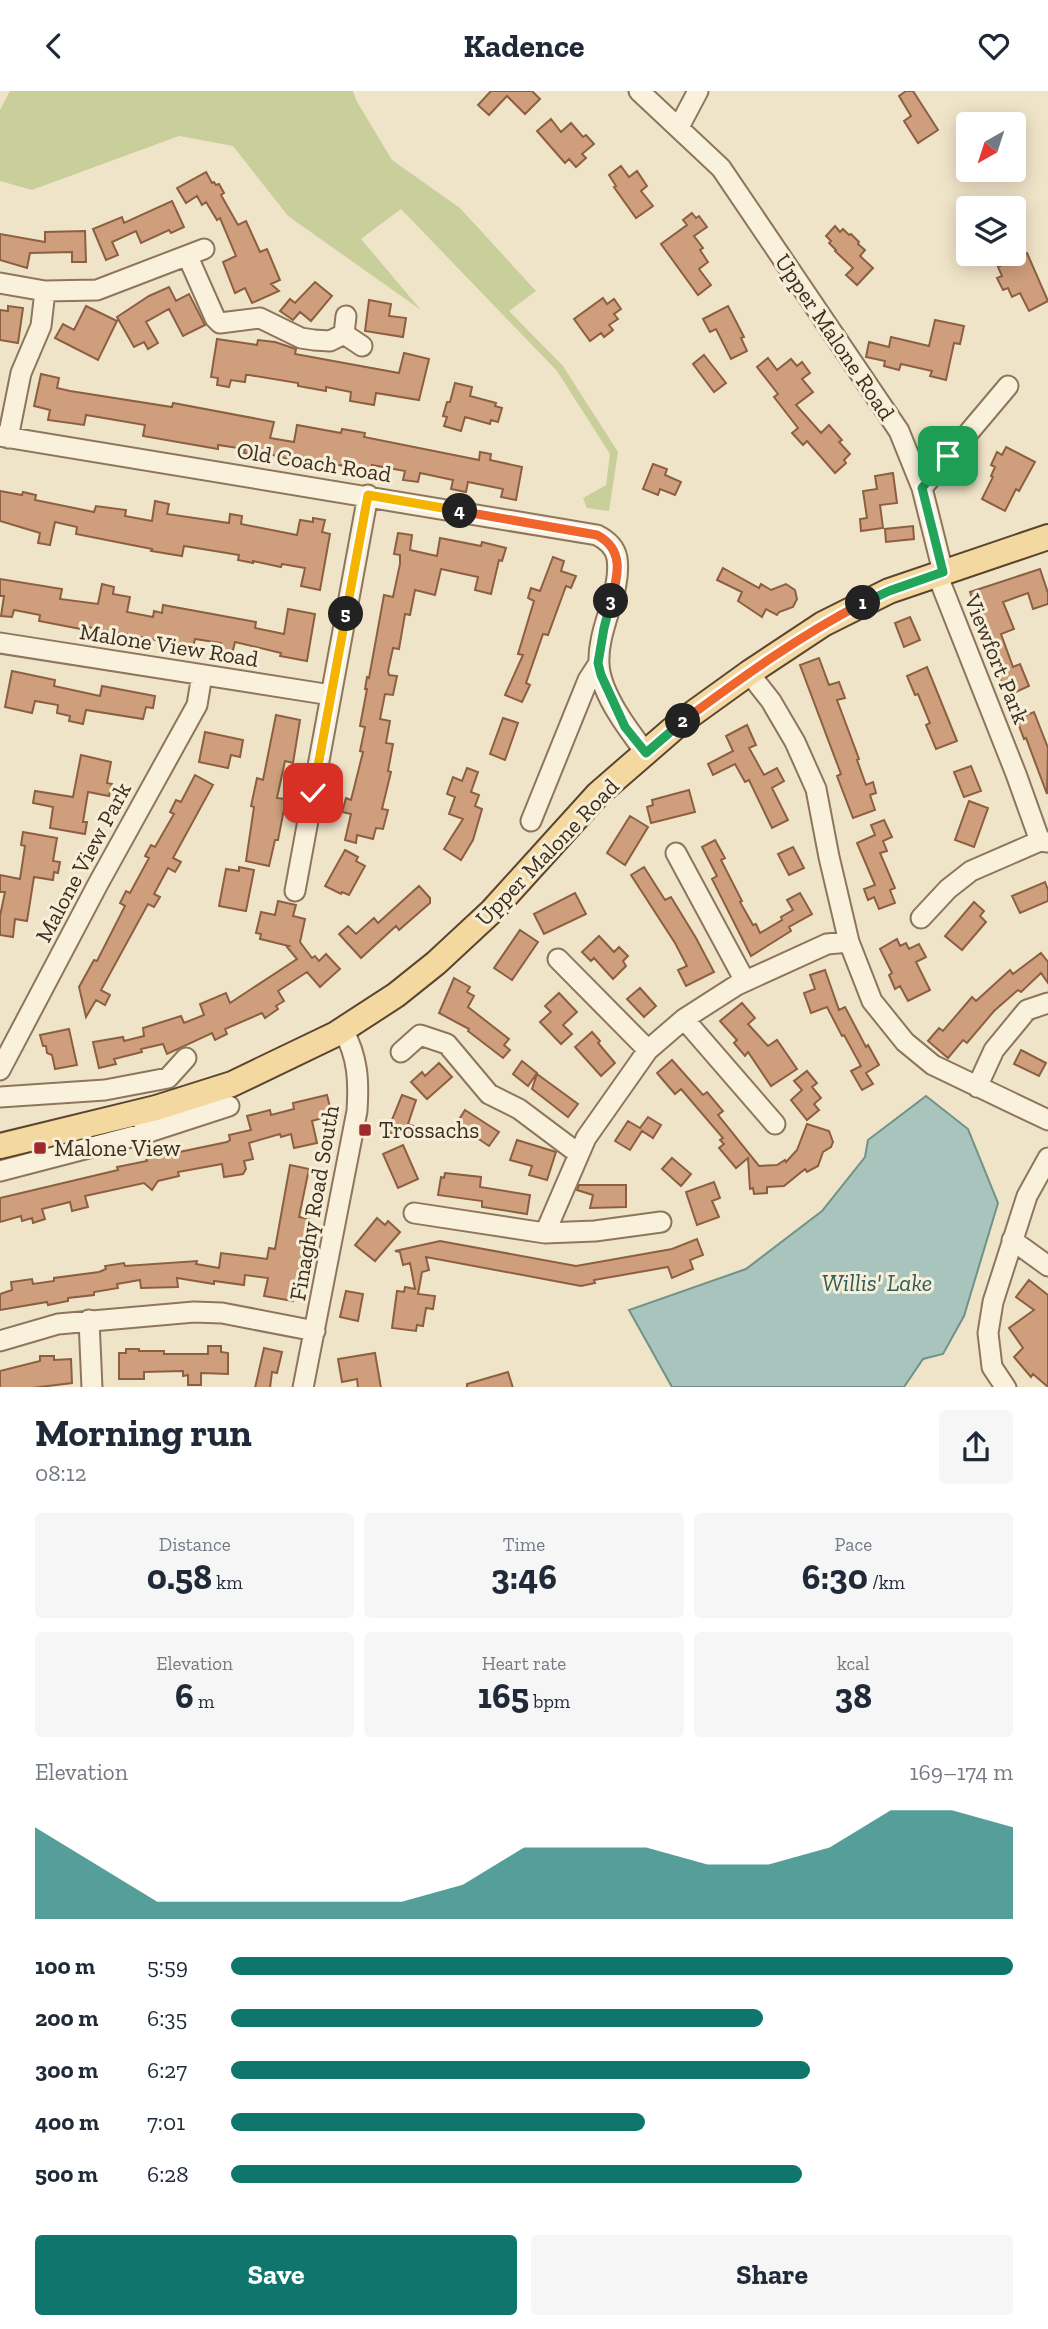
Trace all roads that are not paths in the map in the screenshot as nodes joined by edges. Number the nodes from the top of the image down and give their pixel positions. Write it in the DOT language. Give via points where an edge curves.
graph roads {
  1 [pos="639,91"];
  2 [pos="698,91"];
  3 [pos="678,127"];
  4 [pos="0,283"];
  5 [pos="45,291"];
  6 [pos="362,346"];
  7 [pos="1008,386"];
  8 [pos="4,437"];
  9 [pos="922,488"];
  10 [pos="368,495"];
  11 [pos="1048,537"];
  12 [pos="940,573"];
  13 [pos="0,643"];
  14 [pos="598,663"];
  15 [pos="749,673"];
  16 [pos="202,675"];
  17 [pos="331,695"];
  18 [pos="646,753"];
  19 [pos="531,821"];
  20 [pos="1044,841"];
  21 [pos="676,853"];
  22 [pos="295,891"];
  23 [pos="921,918"];
  24 [pos="849,942"];
  25 [pos="558,959"];
  26 [pos="745,981"];
  27 [pos="1048,1003"];
  28 [pos="684,1019"];
  29 [pos="343,1030"];
  30 [pos="648,1050"];
  31 [pos="401,1052"];
  32 [pos="186,1058"];
  33 [pos="0,1070"];
  34 [pos="977,1087"];
  35 [pos="0,1097"];
  36 [pos="229,1106"];
  37 [pos="1048,1121"];
  38 [pos="143,1122"];
  39 [pos="775,1124"];
  40 [pos="0,1146"];
  41 [pos="579,1154"];
  42 [pos="1048,1158"];
  43 [pos="0,1171"];
  44 [pos="414,1213"];
  45 [pos="661,1223"];
  46 [pos="545,1233"];
  47 [pos="1012,1240"];
  48 [pos="1048,1266"];
  49 [pos="89,1320"];
  50 [pos="315,1331"];
  51 [pos="0,1341"];
  52 [pos="92,1387"];
  53 [pos="303,1387"];
  54 [pos="1005,1387"];
  1 -- 3 [label="street, Upper Malone Road"];
  2 -- 3 [label="street"];
  3 -- 9 [label="street, Upper Malone Road" via="721,168 899,432"];
  4 -- 5 [label="street"];
  5 -- 6 [label="street" via="97,290 196,253 220,323 260,318 301,338 330,341 345,325"];
  5 -- 8 [label="street" via="41,326 21,373"];
  7 -- 9 [label="street"];
  8 -- 10 [label="street, Old Coach Road"];
  9 -- 12 [label="street, Upper Malone Road"];
  10 -- 14 [label="street, Old Coach Road" via="597,535 608,541 617,557 616,582"];
  10 -- 17 [label="street"];
  11 -- 12 [label="main road, Upper Malone Road"];
  12 -- 15 [label="main road, Upper Malone Road" via="889,591 823,624"];
  12 -- 20 [label="street, Viewfort Park"];
  13 -- 16 [label="street, Malone View Road"];
  14 -- 18 [label="street" via="625,727"];
  14 -- 19 [label="street"];
  15 -- 18 [label="main road, Upper Malone Road"];
  15 -- 24 [label="street" via="795,742 816,789"];
  16 -- 17 [label="street, Malone View Road"];
  16 -- 33 [label="street, Malone View Park" via="197,705"];
  17 -- 22 [label="street"];
  18 -- 29 [label="main road, Upper Malone Road" via="598,794 492,911 436,963"];
  20 -- 23 [label="street, Viewfort Park" via="971,871"];
  21 -- 26 [label="street"];
  24 -- 26 [label="street" via="827,944"];
  24 -- 34 [label="street" via="872,1001 905,1042 933,1065"];
  25 -- 30 [label="street"];
  26 -- 28 [label="street"];
  27 -- 34 [label="street" via="1027,1010 994,1050"];
  28 -- 30 [label="street"];
  28 -- 39 [label="street"];
  29 -- 38 [label="main road, Upper Malone Road"];
  29 -- 50 [label="street, Finaghy Road South" via="355,1056 357,1111"];
  30 -- 41 [label="street" via="609,1102"];
  31 -- 41 [label="street" via="420,1035 447,1044 489,1094 519,1109"];
  32 -- 35 [label="street" via="168,1078 105,1090"];
  34 -- 37 [label="street"];
  36 -- 38 [label="street, Upper Malone Road"];
  38 -- 40 [label="main road, Upper Malone Road"];
  38 -- 43 [label="street, Upper Malone Road"];
  41 -- 46 [label="street"];
  42 -- 47 [label="street" via="1027,1196"];
  44 -- 46 [label="street"];
  45 -- 46 [label="street"];
  47 -- 48 [label="street"];
  47 -- 54 [label="street" via="988,1333 992,1367"];
  49 -- 50 [label="street" via="222,1313"];
  49 -- 51 [label="street"];
  49 -- 52 [label="street"];
  50 -- 53 [label="street, Finaghy Road South"];
}
